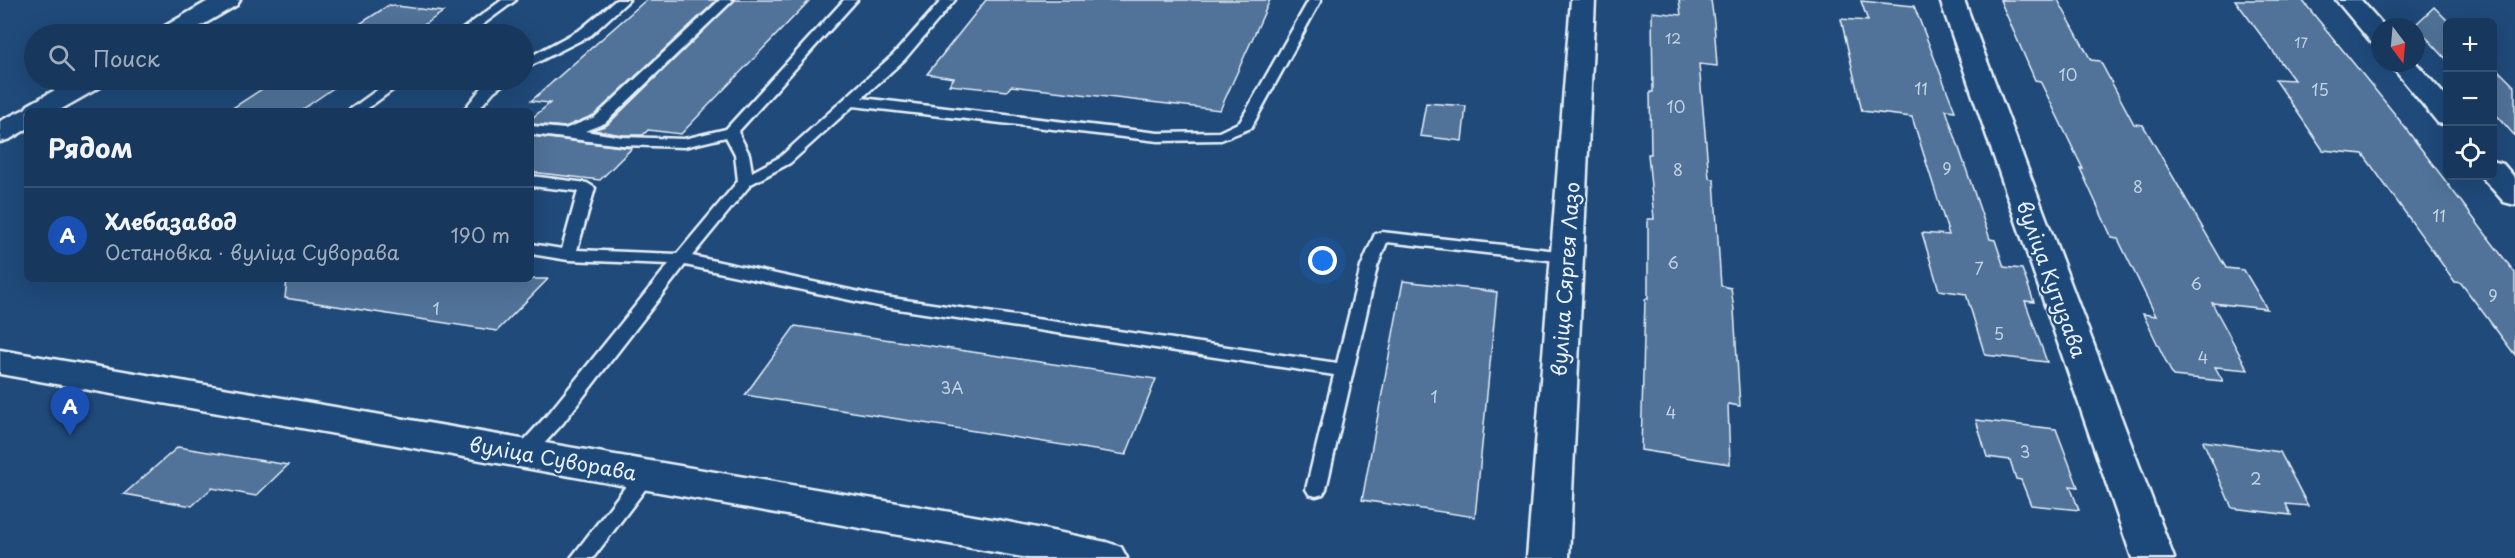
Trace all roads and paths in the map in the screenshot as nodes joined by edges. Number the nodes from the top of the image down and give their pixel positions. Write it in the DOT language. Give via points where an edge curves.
graph roads {
  1 [pos="228,0"];
  2 [pos="510,0"];
  3 [pos="623,0"];
  4 [pos="727,0"];
  5 [pos="851,0"];
  6 [pos="949,0"];
  7 [pos="1315,0"];
  8 [pos="1582,0"];
  9 [pos="1952,0"];
  10 [pos="2348,0"];
  11 [pos="186,24"];
  12 [pos="476,24"];
  13 [pos="2371,27"];
  14 [pos="534,60"];
  15 [pos="2410,72"];
  16 [pos="75,90"];
  17 [pos="385,90"];
  18 [pos="487,90"];
  19 [pos="850,101"];
  20 [pos="43,108"];
  21 [pos="359,108"];
  22 [pos="472,108"];
  23 [pos="2443,111"];
  24 [pos="24,119"];
  25 [pos="534,130"];
  26 [pos="731,132"];
  27 [pos="0,133"];
  28 [pos="567,133"];
  29 [pos="2497,175"];
  30 [pos="534,181"];
  31 [pos="746,181"];
  32 [pos="2515,196"];
  33 [pos="534,249"];
  34 [pos="568,255"];
  35 [pos="1567,257"];
  36 [pos="681,259"];
  37 [pos="0,362"];
  38 [pos="1344,370"];
  39 [pos="524,453"];
  40 [pos="646,474"];
  41 [pos="1316,489"];
  42 [pos="581,558"];
  43 [pos="1106,558"];
  44 [pos="1548,558"];
  45 [pos="2153,558"];
  1 -- 11 [label="street"];
  2 -- 12 [label="lane"];
  3 -- 14 [label="lane" via="586,32"];
  4 -- 28 [label="lane" via="600,120"];
  5 -- 26 [label="lane"];
  6 -- 19 [label="lane" via="899,57"];
  7 -- 19 [label="lane" via="1246,125 1221,136 1158,137"];
  8 -- 35 [label="street, вуліца Сяргея Лазо"];
  9 -- 45 [label="street, вуліца Кутузава"];
  10 -- 13 [label="street"];
  15 -- 23 [label="street"];
  16 -- 20 [label="street"];
  17 -- 21 [label="lane"];
  18 -- 22 [label="lane"];
  19 -- 31 [label="lane" via="785,160"];
  24 -- 27 [label="street"];
  25 -- 28 [label="lane"];
  26 -- 28 [label="lane" via="684,143 622,141"];
  26 -- 31 [label="lane" via="742,154"];
  29 -- 32 [label="street"];
  30 -- 34 [label="lane" via="587,188"];
  31 -- 36 [label="lane"];
  33 -- 34 [label="lane"];
  34 -- 36 [label="lane"];
  35 -- 38 [label="lane" via="1381,237 1369,267"];
  35 -- 44 [label="street, вуліца Сяргея Лазо"];
  36 -- 38 [label="lane" via="878,301"];
  36 -- 39 [label="lane"];
  37 -- 39 [label="street, вуліца Суворава"];
  38 -- 41 [label="lane"];
  39 -- 40 [label="street, вуліца Суворава"];
  40 -- 42 [label="lane"];
  40 -- 43 [label="street, вуліца Суворава"];
}
